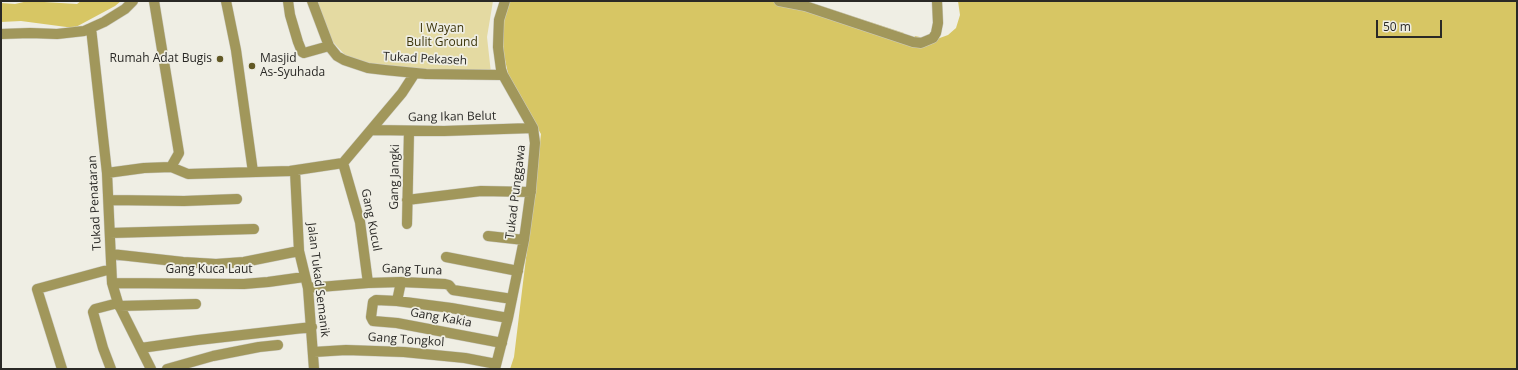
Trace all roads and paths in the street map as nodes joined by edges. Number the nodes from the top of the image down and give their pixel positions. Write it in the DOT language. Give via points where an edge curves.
graph roads {
  1 [pos="133,1"];
  2 [pos="154,1"];
  3 [pos="226,1"];
  4 [pos="288,1"];
  5 [pos="312,1"];
  6 [pos="504,1"];
  7 [pos="779,1"];
  8 [pos="937,1"];
  9 [pos="91,28"];
  10 [pos="1,34"];
  11 [pos="329,46"];
  12 [pos="415,73"];
  13 [pos="503,75"];
  14 [pos="533,128"];
  15 [pos="372,130"];
  16 [pos="409,131"];
  17 [pos="343,163"];
  18 [pos="171,167"];
  19 [pos="295,171"];
  20 [pos="253,172"];
  21 [pos="108,173"];
  22 [pos="531,192"];
  23 [pos="237,199"];
  24 [pos="109,200"];
  25 [pos="408,200"];
  26 [pos="407,224"];
  27 [pos="254,229"];
  28 [pos="110,233"];
  29 [pos="488,236"];
  30 [pos="524,240"];
  31 [pos="299,251"];
  32 [pos="111,254"];
  33 [pos="446,257"];
  34 [pos="111,269"];
  35 [pos="518,272"];
  36 [pos="304,276"];
  37 [pos="401,282"];
  38 [pos="112,283"];
  39 [pos="368,283"];
  40 [pos="308,288"];
  41 [pos="453,290"];
  42 [pos="512,299"];
  43 [pos="397,301"];
  44 [pos="196,304"];
  45 [pos="118,305"];
  46 [pos="451,308"];
  47 [pos="508,318"];
  48 [pos="312,327"];
  49 [pos="502,343"];
  50 [pos="278,345"];
  51 [pos="141,348"];
  52 [pos="314,352"];
  53 [pos="496,366"];
  54 [pos="62,369"];
  55 [pos="112,369"];
  56 [pos="151,369"];
  57 [pos="167,369"];
  58 [pos="314,369"];
  1 -- 9 [label="street" via="125,9"];
  2 -- 18 [label="street" via="179,153"];
  3 -- 20 [label="street" via="236,50"];
  4 -- 11 [label="street" via="302,52"];
  5 -- 11 [label="street, Tukad Pekaseh"];
  6 -- 13 [label="street, Tukad Punggawa" via="499,20 498,42"];
  7 -- 8 [label="street" via="804,6 920,43 933,38 936,33"];
  9 -- 10 [label="street" via="65,34"];
  9 -- 21 [label="street, Tukad Penataran"];
  11 -- 12 [label="street, Tukad Pekaseh" via="337,56 355,64"];
  12 -- 13 [label="street, Tukad Pekaseh"];
  12 -- 15 [label="street"];
  13 -- 14 [label="street, Tukad Punggawa"];
  14 -- 16 [label="street, Gang Ikan Belut"];
  14 -- 22 [label="street, Tukad Punggawa" via="535,143"];
  15 -- 16 [label="street, Gang Ikan Belut"];
  15 -- 17 [label="street"];
  16 -- 25 [label="street, Gang Jangki"];
  17 -- 19 [label="street"];
  17 -- 39 [label="street, Gang Kucul" via="360,222"];
  18 -- 20 [label="street" via="188,174"];
  18 -- 21 [label="street"];
  19 -- 20 [label="street"];
  19 -- 31 [label="street, Jalan Tukad Semanik"];
  21 -- 24 [label="street, Tukad Penataran"];
  22 -- 25 [label="street" via="481,191"];
  22 -- 30 [label="street, Tukad Punggawa"];
  23 -- 24 [label="street"];
  24 -- 28 [label="street, Tukad Penataran"];
  25 -- 26 [label="street, Gang Jangki"];
  27 -- 28 [label="street"];
  28 -- 32 [label="street, Tukad Penataran"];
  29 -- 30 [label="street"];
  30 -- 35 [label="street, Tukad Punggawa"];
  31 -- 32 [label="street" via="244,262 216,264"];
  31 -- 36 [label="street, Jalan Tukad Semanik"];
  32 -- 34 [label="street, Tukad Penataran"];
  33 -- 35 [label="street"];
  34 -- 38 [label="street, Tukad Penataran"];
  34 -- 54 [label="street" via="37,288"];
  35 -- 42 [label="street, Tukad Punggawa"];
  36 -- 38 [label="street, Gang Kuca Laut" via="282,281 244,284"];
  36 -- 40 [label="street, Jalan Tukad Semanik"];
  37 -- 39 [label="street, Gang Tuna"];
  37 -- 41 [label="street, Gang Tuna" via="445,284 450,285"];
  37 -- 43 [label="street"];
  38 -- 45 [label="street, Tukad Penataran"];
  39 -- 40 [label="street, Gang Tuna"];
  40 -- 48 [label="street, Jalan Tukad Semanik"];
  41 -- 42 [label="street, Gang Tuna"];
  41 -- 46 [label="street"];
  42 -- 47 [label="street, Tukad Punggawa"];
  43 -- 46 [label="street"];
  43 -- 49 [label="street, Gang Kakia" via="374,301 371,317 375,321"];
  44 -- 45 [label="street"];
  45 -- 51 [label="street, Tukad Penataran"];
  45 -- 55 [label="street" via="96,309 93,312"];
  46 -- 47 [label="street"];
  47 -- 49 [label="street, Tukad Punggawa"];
  48 -- 51 [label="street"];
  48 -- 52 [label="street, Jalan Tukad Semanik"];
  49 -- 53 [label="street, Tukad Punggawa"];
  50 -- 57 [label="street" via="213,356"];
  51 -- 56 [label="street, Tukad Penataran"];
  52 -- 53 [label="street, Gang Tongkol" via="404,352 465,358"];
  52 -- 58 [label="street, Jalan Tukad Semanik"];
}
